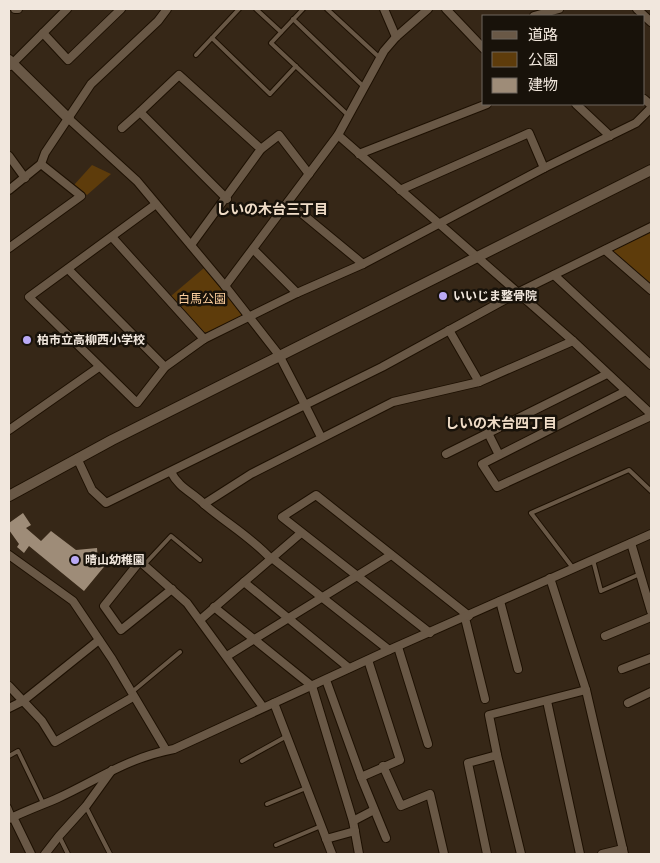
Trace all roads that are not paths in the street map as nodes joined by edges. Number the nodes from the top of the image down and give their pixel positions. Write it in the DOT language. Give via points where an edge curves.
graph roads {
  1 [pos="67,9"];
  2 [pos="121,9"];
  3 [pos="167,9"];
  4 [pos="239,9"];
  5 [pos="256,9"];
  6 [pos="303,9"];
  7 [pos="327,9"];
  8 [pos="384,9"];
  9 [pos="428,9"];
  10 [pos="446,9"];
  11 [pos="559,9"];
  12 [pos="547,14"];
  13 [pos="293,19"];
  14 [pos="281,32"];
  15 [pos="43,33"];
  16 [pos="396,37"];
  17 [pos="212,38"];
  18 [pos="482,47"];
  19 [pos="196,54"];
  20 [pos="380,58"];
  21 [pos="10,64"];
  22 [pos="296,66"];
  23 [pos="364,87"];
  24 [pos="484,105"];
  25 [pos="577,105"];
  26 [pos="651,106"];
  27 [pos="140,112"];
  28 [pos="349,116"];
  29 [pos="69,119"];
  30 [pos="122,128"];
  31 [pos="338,135"];
  32 [pos="610,136"];
  33 [pos="261,149"];
  34 [pos="359,154"];
  35 [pos="9,156"];
  36 [pos="41,164"];
  37 [pos="544,168"];
  38 [pos="651,170"];
  39 [pos="309,174"];
  40 [pos="25,178"];
  41 [pos="9,190"];
  42 [pos="400,190"];
  43 [pos="227,199"];
  44 [pos="288,202"];
  45 [pos="156,204"];
  46 [pos="438,225"];
  47 [pos="651,227"];
  48 [pos="112,237"];
  49 [pos="191,246"];
  50 [pos="9,248"];
  51 [pos="253,249"];
  52 [pos="605,250"];
  53 [pos="475,258"];
  54 [pos="362,264"];
  55 [pos="68,269"];
  56 [pos="554,275"];
  57 [pos="225,286"];
  58 [pos="651,290"];
  59 [pos="297,293"];
  60 [pos="517,293"];
  61 [pos="250,317"];
  62 [pos="449,330"];
  63 [pos="204,339"];
  64 [pos="573,341"];
  65 [pos="279,355"];
  66 [pos="651,365"];
  67 [pos="99,367"];
  68 [pos="165,367"];
  69 [pos="607,374"];
  70 [pos="479,382"];
  71 [pos="626,391"];
  72 [pos="306,404"];
  73 [pos="651,415"];
  74 [pos="9,430"];
  75 [pos="488,433"];
  76 [pos="321,437"];
  77 [pos="446,454"];
  78 [pos="500,455"];
  79 [pos="76,458"];
  80 [pos="170,472"];
  81 [pos="651,491"];
  82 [pos="9,496"];
  83 [pos="204,504"];
  84 [pos="301,533"];
  85 [pos="651,534"];
  86 [pos="631,543"];
  87 [pos="9,555"];
  88 [pos="391,555"];
  89 [pos="271,559"];
  90 [pos="200,560"];
  91 [pos="593,560"];
  92 [pos="16,561"];
  93 [pos="144,565"];
  94 [pos="9,567"];
  95 [pos="573,568"];
  96 [pos="640,574"];
  97 [pos="357,576"];
  98 [pos="550,578"];
  99 [pos="244,582"];
  100 [pos="172,589"];
  101 [pos="322,598"];
  102 [pos="500,601"];
  103 [pos="214,607"];
  104 [pos="651,612"];
  105 [pos="467,617"];
  106 [pos="651,617"];
  107 [pos="288,619"];
  108 [pos="200,620"];
  109 [pos="430,633"];
  110 [pos="605,636"];
  111 [pos="99,640"];
  112 [pos="253,640"];
  113 [pos="398,647"];
  114 [pos="389,650"];
  115 [pos="180,652"];
  116 [pos="227,656"];
  117 [pos="651,658"];
  118 [pos="368,660"];
  119 [pos="349,668"];
  120 [pos="518,669"];
  121 [pos="622,669"];
  122 [pos="326,680"];
  123 [pos="9,686"];
  124 [pos="312,686"];
  125 [pos="586,690"];
  126 [pos="651,692"];
  127 [pos="132,695"];
  128 [pos="485,699"];
  129 [pos="23,700"];
  130 [pos="547,701"];
  131 [pos="274,703"];
  132 [pos="628,703"];
  133 [pos="263,707"];
  134 [pos="9,708"];
  135 [pos="287,736"];
  136 [pos="428,744"];
  137 [pos="166,750"];
  138 [pos="497,755"];
  139 [pos="9,756"];
  140 [pos="242,761"];
  141 [pos="383,766"];
  142 [pos="113,768"];
  143 [pos="361,776"];
  144 [pos="306,788"];
  145 [pos="43,803"];
  146 [pos="267,804"];
  147 [pos="86,806"];
  148 [pos="9,807"];
  149 [pos="374,810"];
  150 [pos="12,818"];
  151 [pos="353,820"];
  152 [pos="321,826"];
  153 [pos="355,831"];
  154 [pos="58,836"];
  155 [pos="386,838"];
  156 [pos="326,839"];
  157 [pos="276,845"];
  158 [pos="623,852"];
  159 [pos="31,854"];
  160 [pos="46,854"];
  161 [pos="68,854"];
  162 [pos="110,854"];
  163 [pos="332,854"];
  164 [pos="359,854"];
  165 [pos="444,854"];
  166 [pos="487,854"];
  167 [pos="521,854"];
  168 [pos="580,854"];
  169 [pos="602,854"];
  1 -- 15 [label="street"];
  2 -- 15 [label="street" via="68,60"];
  3 -- 29 [label="street" via="91,84"];
  4 -- 17 [label="lane"];
  5 -- 14 [label="lane"];
  6 -- 13 [label="lane"];
  7 -- 20 [label="lane"];
  8 -- 16 [label="street"];
  9 -- 16 [label="street"];
  10 -- 18 [label="street"];
  11 -- 12 [label="street"];
  13 -- 14 [label="lane"];
  13 -- 23 [label="lane"];
  14 -- 22 [label="lane" via="270,43"];
  15 -- 21 [label="street"];
  16 -- 20 [label="street"];
  17 -- 19 [label="lane"];
  17 -- 22 [label="lane" via="270,94"];
  20 -- 23 [label="street"];
  21 -- 29 [label="street"];
  22 -- 28 [label="lane"];
  23 -- 28 [label="street"];
  24 -- 34 [label="street"];
  25 -- 32 [label="street"];
  26 -- 32 [label="street" via="636,123"];
  27 -- 30 [label="street"];
  27 -- 33 [label="street" via="179,75"];
  27 -- 43 [label="street"];
  28 -- 31 [label="street"];
  29 -- 36 [label="street"];
  29 -- 45 [label="street" via="137,181"];
  31 -- 34 [label="street"];
  31 -- 39 [label="street"];
  32 -- 37 [label="street"];
  33 -- 39 [label="street" via="279,135"];
  33 -- 43 [label="street"];
  34 -- 42 [label="street"];
  35 -- 40 [label="street"];
  36 -- 40 [label="street"];
  36 -- 50 [label="street" via="81,196"];
  37 -- 42 [label="street" via="529,132"];
  37 -- 46 [label="street"];
  38 -- 53 [label="street"];
  39 -- 44 [label="street"];
  40 -- 41 [label="street"];
  42 -- 46 [label="street"];
  43 -- 49 [label="street"];
  44 -- 51 [label="street"];
  44 -- 54 [label="street"];
  45 -- 48 [label="street"];
  45 -- 49 [label="street"];
  46 -- 53 [label="street"];
  46 -- 54 [label="street"];
  47 -- 52 [label="street"];
  48 -- 55 [label="street"];
  48 -- 63 [label="street"];
  49 -- 57 [label="street"];
  51 -- 57 [label="street"];
  51 -- 59 [label="street"];
  52 -- 56 [label="street"];
  52 -- 58 [label="street"];
  53 -- 60 [label="street"];
  53 -- 65 [label="street"];
  54 -- 59 [label="street"];
  55 -- 67 [label="street" via="29,297"];
  55 -- 68 [label="street"];
  56 -- 60 [label="street"];
  56 -- 66 [label="street"];
  57 -- 61 [label="street"];
  59 -- 61 [label="street"];
  60 -- 62 [label="street"];
  60 -- 64 [label="street"];
  61 -- 63 [label="street"];
  61 -- 65 [label="street"];
  62 -- 70 [label="street"];
  62 -- 72 [label="street"];
  63 -- 68 [label="street"];
  64 -- 69 [label="street"];
  64 -- 70 [label="street"];
  65 -- 72 [label="street"];
  65 -- 79 [label="street"];
  67 -- 68 [label="street" via="137,403"];
  67 -- 74 [label="street"];
  69 -- 71 [label="street"];
  69 -- 75 [label="street"];
  70 -- 76 [label="street" via="394,402"];
  71 -- 73 [label="street"];
  71 -- 78 [label="street"];
  72 -- 76 [label="street"];
  72 -- 80 [label="street"];
  73 -- 78 [label="street" via="497,487 482,464"];
  75 -- 77 [label="street"];
  75 -- 78 [label="street"];
  76 -- 83 [label="street" via="251,474"];
  79 -- 80 [label="street" via="92,490 106,503"];
  79 -- 82 [label="street"];
  80 -- 83 [label="street" via="177,484"];
  81 -- 95 [label="lane" via="629,470 530,513"];
  83 -- 89 [label="street" via="254,541"];
  84 -- 88 [label="street" via="282,518 316,495"];
  84 -- 89 [label="street"];
  84 -- 97 [label="street"];
  85 -- 86 [label="street"];
  86 -- 91 [label="street"];
  86 -- 96 [label="street"];
  87 -- 92 [label="street"];
  88 -- 97 [label="street"];
  88 -- 105 [label="street"];
  89 -- 99 [label="street"];
  89 -- 101 [label="street"];
  90 -- 93 [label="lane" via="172,536"];
  91 -- 95 [label="street"];
  91 -- 96 [label="lane" via="602,591"];
  92 -- 94 [label="street"];
  92 -- 111 [label="street" via="72,601"];
  93 -- 100 [label="street"];
  93 -- 100 [label="street" via="140,561 104,606 121,630"];
  95 -- 98 [label="street"];
  96 -- 104 [label="street"];
  97 -- 101 [label="street"];
  97 -- 109 [label="street"];
  98 -- 102 [label="street"];
  98 -- 125 [label="street"];
  99 -- 103 [label="street"];
  99 -- 107 [label="street"];
  100 -- 108 [label="street"];
  101 -- 107 [label="street"];
  101 -- 114 [label="street"];
  102 -- 105 [label="street"];
  102 -- 120 [label="street"];
  103 -- 108 [label="street"];
  103 -- 112 [label="street"];
  105 -- 109 [label="street"];
  105 -- 128 [label="street"];
  106 -- 110 [label="street"];
  107 -- 112 [label="street"];
  107 -- 119 [label="street"];
  108 -- 116 [label="street"];
  109 -- 113 [label="street"];
  111 -- 127 [label="street"];
  111 -- 129 [label="street"];
  112 -- 116 [label="street"];
  112 -- 124 [label="street"];
  113 -- 114 [label="street"];
  113 -- 136 [label="street"];
  114 -- 118 [label="street"];
  115 -- 127 [label="lane"];
  116 -- 133 [label="street"];
  117 -- 121 [label="street"];
  118 -- 119 [label="street"];
  118 -- 141 [label="street" via="400,760"];
  119 -- 122 [label="street"];
  122 -- 124 [label="street"];
  122 -- 143 [label="street"];
  123 -- 129 [label="street"];
  124 -- 131 [label="street"];
  124 -- 151 [label="street"];
  125 -- 130 [label="street"];
  125 -- 158 [label="street"];
  126 -- 132 [label="street"];
  127 -- 129 [label="street" via="55,742"];
  127 -- 137 [label="street"];
  129 -- 134 [label="street"];
  130 -- 138 [label="street" via="489,715"];
  130 -- 168 [label="street"];
  131 -- 133 [label="street"];
  131 -- 135 [label="street"];
  133 -- 137 [label="street"];
  135 -- 140 [label="lane"];
  135 -- 144 [label="street"];
  137 -- 142 [label="street"];
  138 -- 166 [label="street" via="468,764"];
  138 -- 167 [label="street"];
  139 -- 145 [label="lane" via="18,751"];
  141 -- 143 [label="street"];
  141 -- 165 [label="street" via="401,806 430,794"];
  142 -- 145 [label="street"];
  142 -- 147 [label="street"];
  143 -- 149 [label="street"];
  144 -- 146 [label="lane"];
  144 -- 152 [label="street"];
  145 -- 150 [label="street"];
  147 -- 154 [label="street"];
  147 -- 162 [label="lane"];
  148 -- 150 [label="lane"];
  149 -- 151 [label="street"];
  149 -- 155 [label="street"];
  150 -- 159 [label="street"];
  151 -- 153 [label="street"];
  152 -- 156 [label="street"];
  152 -- 157 [label="lane"];
  153 -- 156 [label="street"];
  153 -- 164 [label="street"];
  154 -- 160 [label="street"];
  154 -- 161 [label="lane"];
  156 -- 163 [label="street"];
  158 -- 169 [label="street"];
}
